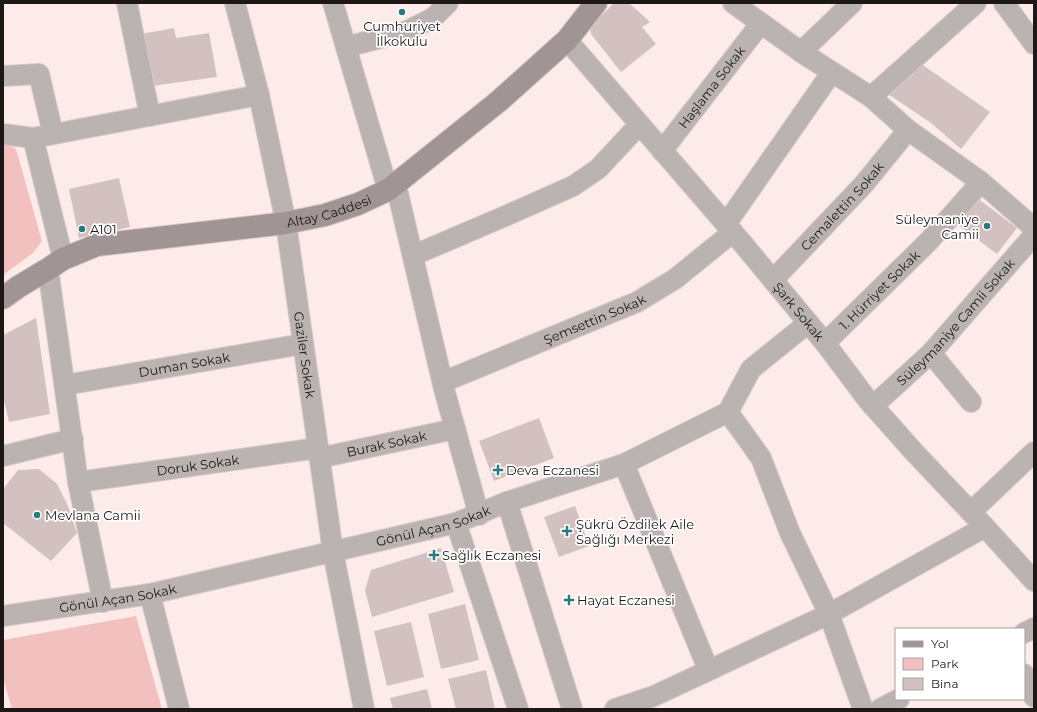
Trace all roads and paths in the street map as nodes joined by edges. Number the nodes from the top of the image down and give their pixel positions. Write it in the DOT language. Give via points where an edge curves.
graph roads {
  1 [pos="127,3"];
  2 [pos="235,3"];
  3 [pos="334,3"];
  4 [pos="448,3"];
  5 [pos="596,3"];
  6 [pos="733,3"];
  7 [pos="852,3"];
  8 [pos="976,3"];
  9 [pos="1004,3"];
  10 [pos="761,23"];
  11 [pos="567,40"];
  12 [pos="1034,44"];
  13 [pos="346,47"];
  14 [pos="801,52"];
  15 [pos="832,72"];
  16 [pos="3,76"];
  17 [pos="259,95"];
  18 [pos="871,97"];
  19 [pos="150,116"];
  20 [pos="639,125"];
  21 [pos="908,130"];
  22 [pos="3,134"];
  23 [pos="53,134"];
  24 [pos="33,138"];
  25 [pos="662,151"];
  26 [pos="981,182"];
  27 [pos="392,187"];
  28 [pos="286,223"];
  29 [pos="729,228"];
  30 [pos="1034,228"];
  31 [pos="1034,235"];
  32 [pos="414,255"];
  33 [pos="56,264"];
  34 [pos="773,280"];
  35 [pos="3,298"];
  36 [pos="808,323"];
  37 [pos="825,343"];
  38 [pos="303,344"];
  39 [pos="930,353"];
  40 [pos="443,382"];
  41 [pos="65,385"];
  42 [pos="971,402"];
  43 [pos="873,406"];
  44 [pos="728,412"];
  45 [pos="455,430"];
  46 [pos="73,439"];
  47 [pos="1034,452"];
  48 [pos="318,453"];
  49 [pos="3,456"];
  50 [pos="624,464"];
  51 [pos="78,482"];
  52 [pos="507,502"];
  53 [pos="971,512"];
  54 [pos="479,515"];
  55 [pos="456,523"];
  56 [pos="985,527"];
  57 [pos="333,552"];
  58 [pos="1034,581"];
  59 [pos="150,594"];
  60 [pos="103,602"];
  61 [pos="829,614"];
  62 [pos="3,616"];
  63 [pos="1034,628"];
  64 [pos="1025,632"];
  65 [pos="708,669"];
  66 [pos="1025,676"];
  67 [pos="1034,697"];
  68 [pos="897,700"];
  69 [pos="656,702"];
  70 [pos="1034,703"];
  71 [pos="179,709"];
  72 [pos="364,709"];
  73 [pos="518,709"];
  74 [pos="572,709"];
  75 [pos="615,709"];
  76 [pos="863,709"];
  77 [pos="880,709"];
  78 [pos="1022,709"];
  1 -- 19 [label="street"];
  2 -- 17 [label="street, Gaziler Sokak"];
  3 -- 13 [label="street"];
  4 -- 13 [label="street" via="433,18 407,31"];
  5 -- 11 [label="main road, Altay Caddesi"];
  6 -- 10 [label="street"];
  7 -- 14 [label="street"];
  8 -- 18 [label="street"];
  9 -- 12 [label="street"];
  10 -- 14 [label="street"];
  10 -- 25 [label="street, Haşlama Sokak"];
  11 -- 20 [label="street, Şark Sokak"];
  11 -- 27 [label="main road, Altay Caddesi" via="499,101"];
  13 -- 27 [label="street"];
  14 -- 15 [label="street"];
  15 -- 18 [label="street"];
  15 -- 29 [label="street, Şemsettin Sokak"];
  16 -- 23 [label="street" via="39,74"];
  17 -- 19 [label="street"];
  17 -- 28 [label="street, Gaziler Sokak"];
  18 -- 21 [label="street"];
  19 -- 23 [label="street"];
  20 -- 25 [label="street, Şark Sokak"];
  20 -- 32 [label="street" via="598,169 573,186"];
  21 -- 26 [label="street"];
  21 -- 34 [label="street, Cemalettin Sokak" via="864,184"];
  22 -- 24 [label="street"];
  23 -- 24 [label="street"];
  24 -- 33 [label="street"];
  25 -- 29 [label="street, Şark Sokak"];
  26 -- 30 [label="street"];
  26 -- 37 [label="street, 1. Hürriyet Sokak" via="928,242"];
  27 -- 28 [label="main road, Altay Caddesi" via="358,204 325,215"];
  27 -- 32 [label="street"];
  28 -- 33 [label="main road, Altay Caddesi" via="97,245"];
  28 -- 38 [label="street, Gaziler Sokak"];
  29 -- 34 [label="street, Şark Sokak"];
  29 -- 40 [label="street, Şemsettin Sokak" via="675,279 637,302"];
  31 -- 39 [label="street, Süleymaniye Camii Sokak"];
  32 -- 40 [label="street"];
  33 -- 35 [label="main road, Altay Caddesi"];
  33 -- 41 [label="street"];
  34 -- 36 [label="street, Şark Sokak"];
  36 -- 37 [label="street, Şark Sokak"];
  36 -- 44 [label="street" via="751,370"];
  37 -- 43 [label="street, Şark Sokak"];
  38 -- 41 [label="street, Duman Sokak"];
  38 -- 48 [label="street, Gaziler Sokak"];
  39 -- 42 [label="street"];
  39 -- 43 [label="street, Süleymaniye Camii Sokak"];
  40 -- 45 [label="street"];
  41 -- 46 [label="street"];
  43 -- 53 [label="street, Şark Sokak"];
  44 -- 50 [label="street, Gönül Açan Sokak"];
  44 -- 61 [label="street" via="761,458 790,533"];
  45 -- 48 [label="street, Burak Sokak"];
  45 -- 54 [label="street"];
  46 -- 49 [label="street"];
  46 -- 51 [label="street"];
  47 -- 53 [label="street"];
  48 -- 51 [label="street, Doruk Sokak"];
  48 -- 57 [label="street, Gaziler Sokak"];
  50 -- 52 [label="street, Gönül Açan Sokak"];
  50 -- 65 [label="street"];
  51 -- 60 [label="street"];
  52 -- 54 [label="street, Gönül Açan Sokak"];
  52 -- 74 [label="street"];
  53 -- 56 [label="street, Şark Sokak"];
  54 -- 55 [label="street, Gönül Açan Sokak"];
  55 -- 57 [label="street, Gönül Açan Sokak"];
  55 -- 73 [label="street"];
  56 -- 58 [label="street, Şark Sokak"];
  56 -- 61 [label="street"];
  57 -- 59 [label="street, Gönül Açan Sokak"];
  57 -- 72 [label="street, Gaziler Sokak"];
  59 -- 60 [label="street, Gönül Açan Sokak"];
  59 -- 71 [label="street"];
  60 -- 62 [label="street, Gönül Açan Sokak"];
  61 -- 65 [label="street"];
  61 -- 76 [label="street"];
  63 -- 64 [label="street"];
  65 -- 69 [label="street"];
  66 -- 67 [label="street"];
  68 -- 77 [label="street"];
  69 -- 75 [label="street"];
  70 -- 78 [label="street"];
}
